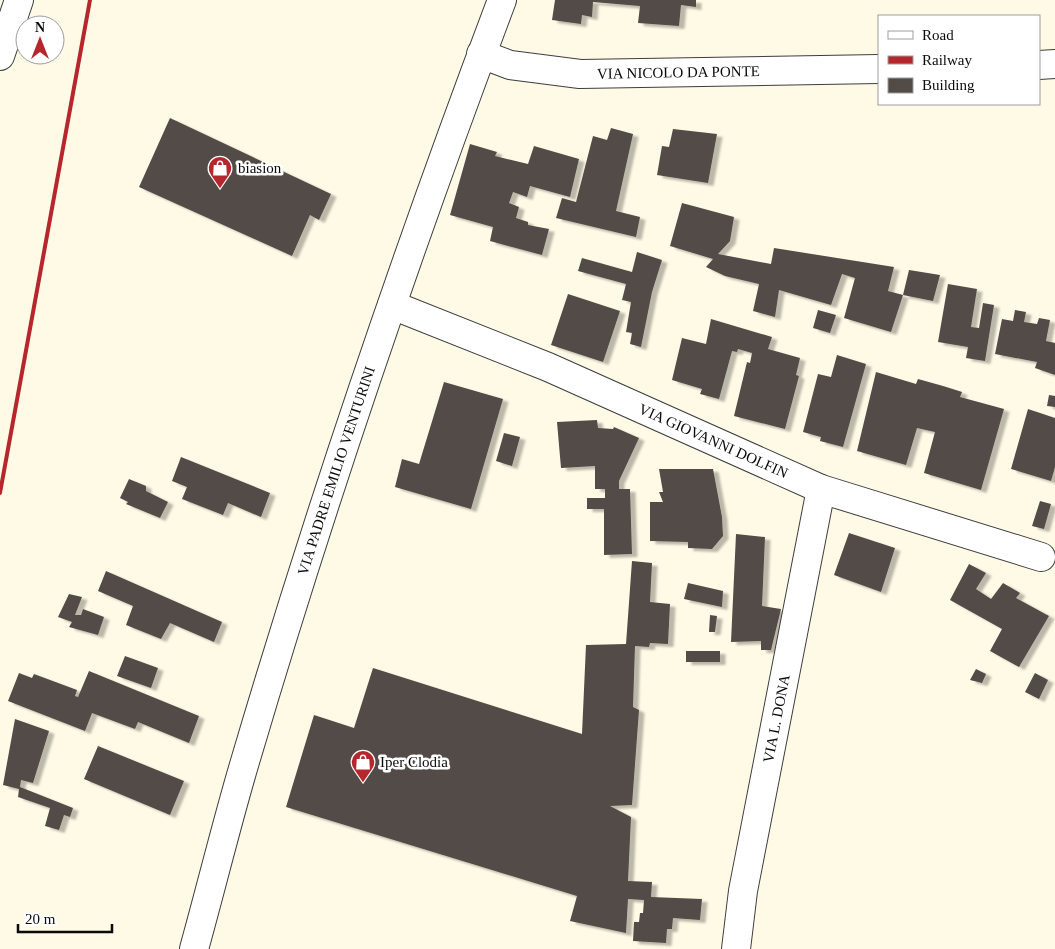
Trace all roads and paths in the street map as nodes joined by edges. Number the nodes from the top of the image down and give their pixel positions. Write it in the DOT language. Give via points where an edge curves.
graph roads {
  1 [pos="19,0"];
  2 [pos="502,0"];
  3 [pos="482,54"];
  4 [pos="0,56"];
  5 [pos="1055,64"];
  6 [pos="1040,65"];
  7 [pos="878,70"];
  8 [pos="392,305"];
  9 [pos="821,489"];
  10 [pos="1041,557"];
  11 [pos="194,949"];
  12 [pos="736,949"];
  1 -- 4 [label="street"];
  2 -- 3 [label="street, VIA PADRE EMILIO VENTURINI"];
  3 -- 7 [label="street, VIA NICOLO DA PONTE" via="510,65 580,74"];
  3 -- 8 [label="street, VIA PADRE EMILIO VENTURINI"];
  5 -- 6 [label="street"];
  8 -- 9 [label="street, VIA GIOVANNI DOLFIN" via="548,367"];
  8 -- 11 [label="street, VIA PADRE EMILIO VENTURINI" via="295,597 243,767"];
  9 -- 10 [label="street, VIA GIOVANNI DOLFIN"];
  9 -- 12 [label="street, VIA L. DONA" via="743,892"];
}
